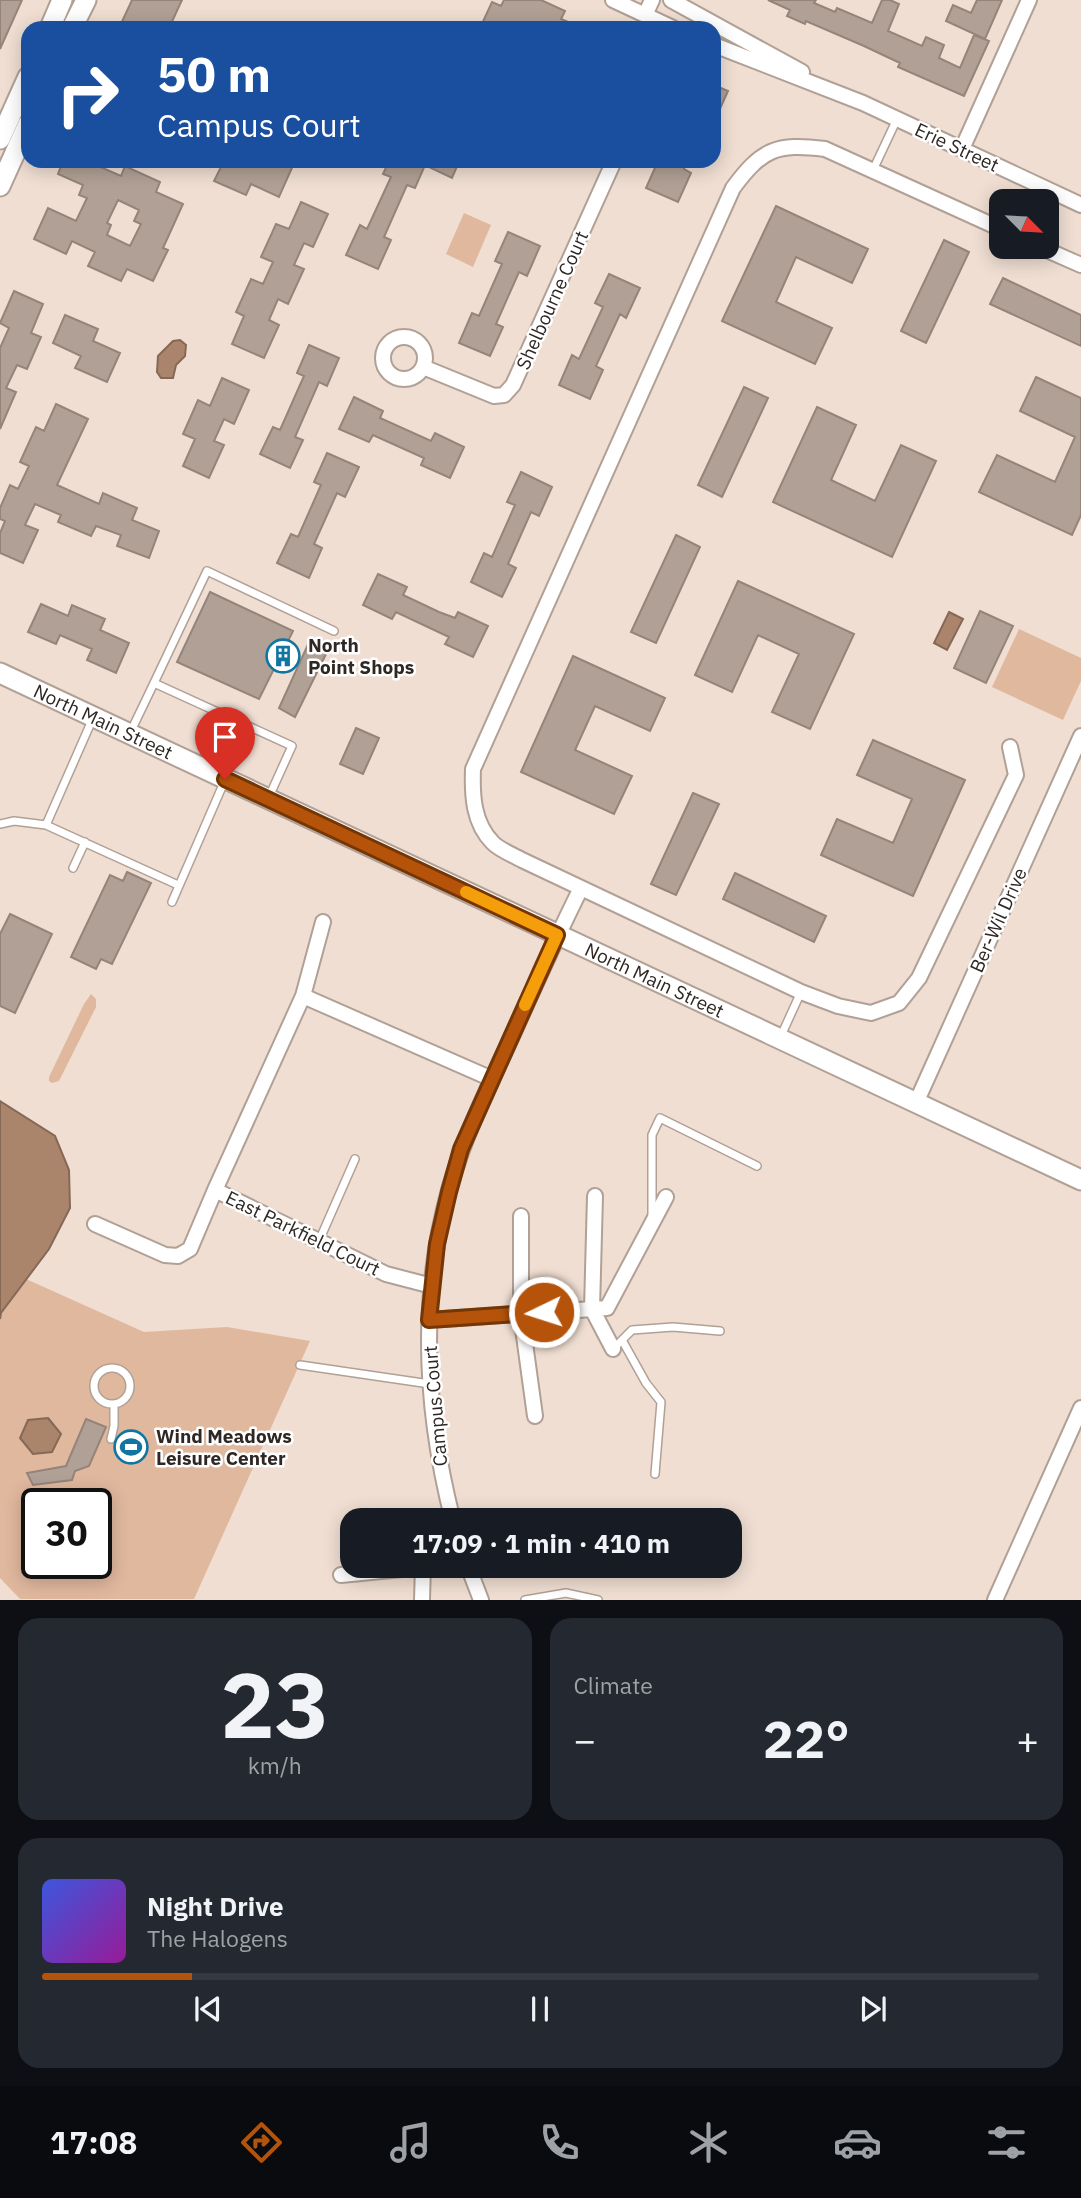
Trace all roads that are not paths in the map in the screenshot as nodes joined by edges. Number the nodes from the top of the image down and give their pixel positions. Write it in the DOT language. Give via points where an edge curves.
graph roads {
  1 [pos="62,0"];
  2 [pos="86,0"];
  3 [pos="613,0"];
  4 [pos="652,0"];
  5 [pos="1029,0"];
  6 [pos="677,3"];
  7 [pos="645,15"];
  8 [pos="53,21"];
  9 [pos="76,21"];
  10 [pos="658,21"];
  11 [pos="674,21"];
  12 [pos="710,21"];
  13 [pos="721,27"];
  14 [pos="721,48"];
  15 [pos="833,91"];
  16 [pos="21,92"];
  17 [pos="897,118"];
  18 [pos="0,139"];
  19 [pos="21,139"];
  20 [pos="962,149"];
  21 [pos="611,168"];
  22 [pos="873,170"];
  23 [pos="0,184"];
  24 [pos="1081,205"];
  25 [pos="989,223"];
  26 [pos="1059,255"];
  27 [pos="1081,265"];
  28 [pos="423,367"];
  29 [pos="334,631"];
  30 [pos="0,673"];
  31 [pos="154,683"];
  32 [pos="94,718"];
  33 [pos="129,733"];
  34 [pos="1081,736"];
  35 [pos="1010,747"];
  36 [pos="225,779"];
  37 [pos="268,800"];
  38 [pos="0,824"];
  39 [pos="46,825"];
  40 [pos="85,842"];
  41 [pos="73,868"];
  42 [pos="178,885"];
  43 [pos="581,888"];
  44 [pos="172,902"];
  45 [pos="323,922"];
  46 [pos="557,935"];
  47 [pos="801,992"];
  48 [pos="303,996"];
  49 [pos="779,1039"];
  50 [pos="492,1079"];
  51 [pos="916,1103"];
  52 [pos="355,1159"];
  53 [pos="757,1166"];
  54 [pos="1081,1180"];
  55 [pos="215,1190"];
  56 [pos="595,1196"];
  57 [pos="666,1197"];
  58 [pos="521,1216"];
  59 [pos="652,1223"];
  60 [pos="95,1224"];
  61 [pos="319,1241"];
  62 [pos="432,1286"];
  63 [pos="592,1309"];
  64 [pos="521,1314"];
  65 [pos="429,1320"];
  66 [pos="720,1331"];
  67 [pos="617,1345"];
  68 [pos="300,1365"];
  69 [pos="430,1384"];
  70 [pos="114,1404"];
  71 [pos="1081,1408"];
  72 [pos="535,1416"];
  73 [pos="111,1439"];
  74 [pos="655,1474"];
  75 [pos="450,1508"];
  76 [pos="423,1578"];
  77 [pos="473,1578"];
  78 [pos="422,1600"];
  79 [pos="481,1600"];
  80 [pos="525,1600"];
  81 [pos="598,1600"];
  82 [pos="995,1600"];
  1 -- 8 [label="main road"];
  2 -- 9 [label="main road"];
  3 -- 7 [label="street"];
  4 -- 7 [label="street"];
  5 -- 20 [label="street"];
  6 -- 11 [label="street"];
  6 -- 12 [label="street, Erie Street"];
  7 -- 10 [label="street"];
  13 -- 15 [label="street, Erie Street"];
  14 -- 15 [label="street, Erie Street"];
  15 -- 17 [label="street, Erie Street"];
  16 -- 18 [label="main road"];
  17 -- 20 [label="street, Erie Street"];
  17 -- 22 [label="lane"];
  19 -- 23 [label="main road"];
  20 -- 24 [label="street, Erie Street"];
  21 -- 28 [label="street, Shelbourne Court" via="513,385 504,395 494,396"];
  22 -- 25 [label="street"];
  22 -- 43 [label="street" via="825,149 798,145 778,148 752,162 733,188 473,769 472,794 479,824 494,844"];
  26 -- 27 [label="street"];
  29 -- 31 [label="lane" via="207,572"];
  30 -- 32 [label="main road, North Main Street"];
  31 -- 33 [label="lane"];
  31 -- 37 [label="lane" via="292,746"];
  32 -- 33 [label="main road, North Main Street"];
  32 -- 39 [label="lane"];
  33 -- 36 [label="main road, North Main Street"];
  34 -- 51 [label="street, Ber-Wil Drive"];
  35 -- 47 [label="street" via="1016,775 919,978 899,1003 871,1013"];
  36 -- 37 [label="main road, North Main Street"];
  36 -- 42 [label="lane"];
  37 -- 46 [label="main road, North Main Street"];
  38 -- 39 [label="lane"];
  39 -- 40 [label="lane"];
  40 -- 41 [label="lane"];
  40 -- 42 [label="lane"];
  42 -- 44 [label="lane"];
  43 -- 46 [label="street, Campus Court"];
  43 -- 47 [label="street"];
  45 -- 48 [label="street"];
  46 -- 49 [label="main road, North Main Street"];
  46 -- 50 [label="street, Campus Court"];
  47 -- 49 [label="lane"];
  48 -- 50 [label="street"];
  48 -- 55 [label="street"];
  49 -- 51 [label="main road, North Main Street"];
  50 -- 62 [label="street, Campus Court" via="461,1149 437,1244"];
  51 -- 54 [label="main road, North Main Street"];
  52 -- 61 [label="lane"];
  53 -- 59 [label="lane" via="660,1118 652,1135"];
  55 -- 60 [label="street, East Parkfield Court" via="190,1249 178,1256 165,1255"];
  55 -- 61 [label="street, East Parkfield Court"];
  56 -- 63 [label="street"];
  57 -- 59 [label="street"];
  58 -- 64 [label="street"];
  59 -- 63 [label="street" via="607,1308"];
  61 -- 62 [label="street, East Parkfield Court" via="387,1274"];
  62 -- 65 [label="street, Campus Court"];
  63 -- 64 [label="street"];
  63 -- 67 [label="street"];
  64 -- 65 [label="street"];
  64 -- 72 [label="street"];
  65 -- 69 [label="street, Campus Court"];
  66 -- 67 [label="lane" via="632,1329"];
  67 -- 74 [label="lane" via="661,1402"];
  68 -- 69 [label="lane"];
  69 -- 75 [label="street, Campus Court" via="435,1438"];
  70 -- 70 [label="lane" via="102,1401 95,1391 99,1374 114,1367 125,1372 130,1382 129,1394"];
  70 -- 73 [label="lane"];
  71 -- 82 [label="street"];
  76 -- 78 [label="street"];
  77 -- 79 [label="street"];
  80 -- 81 [label="lane" via="566,1593"];
}
